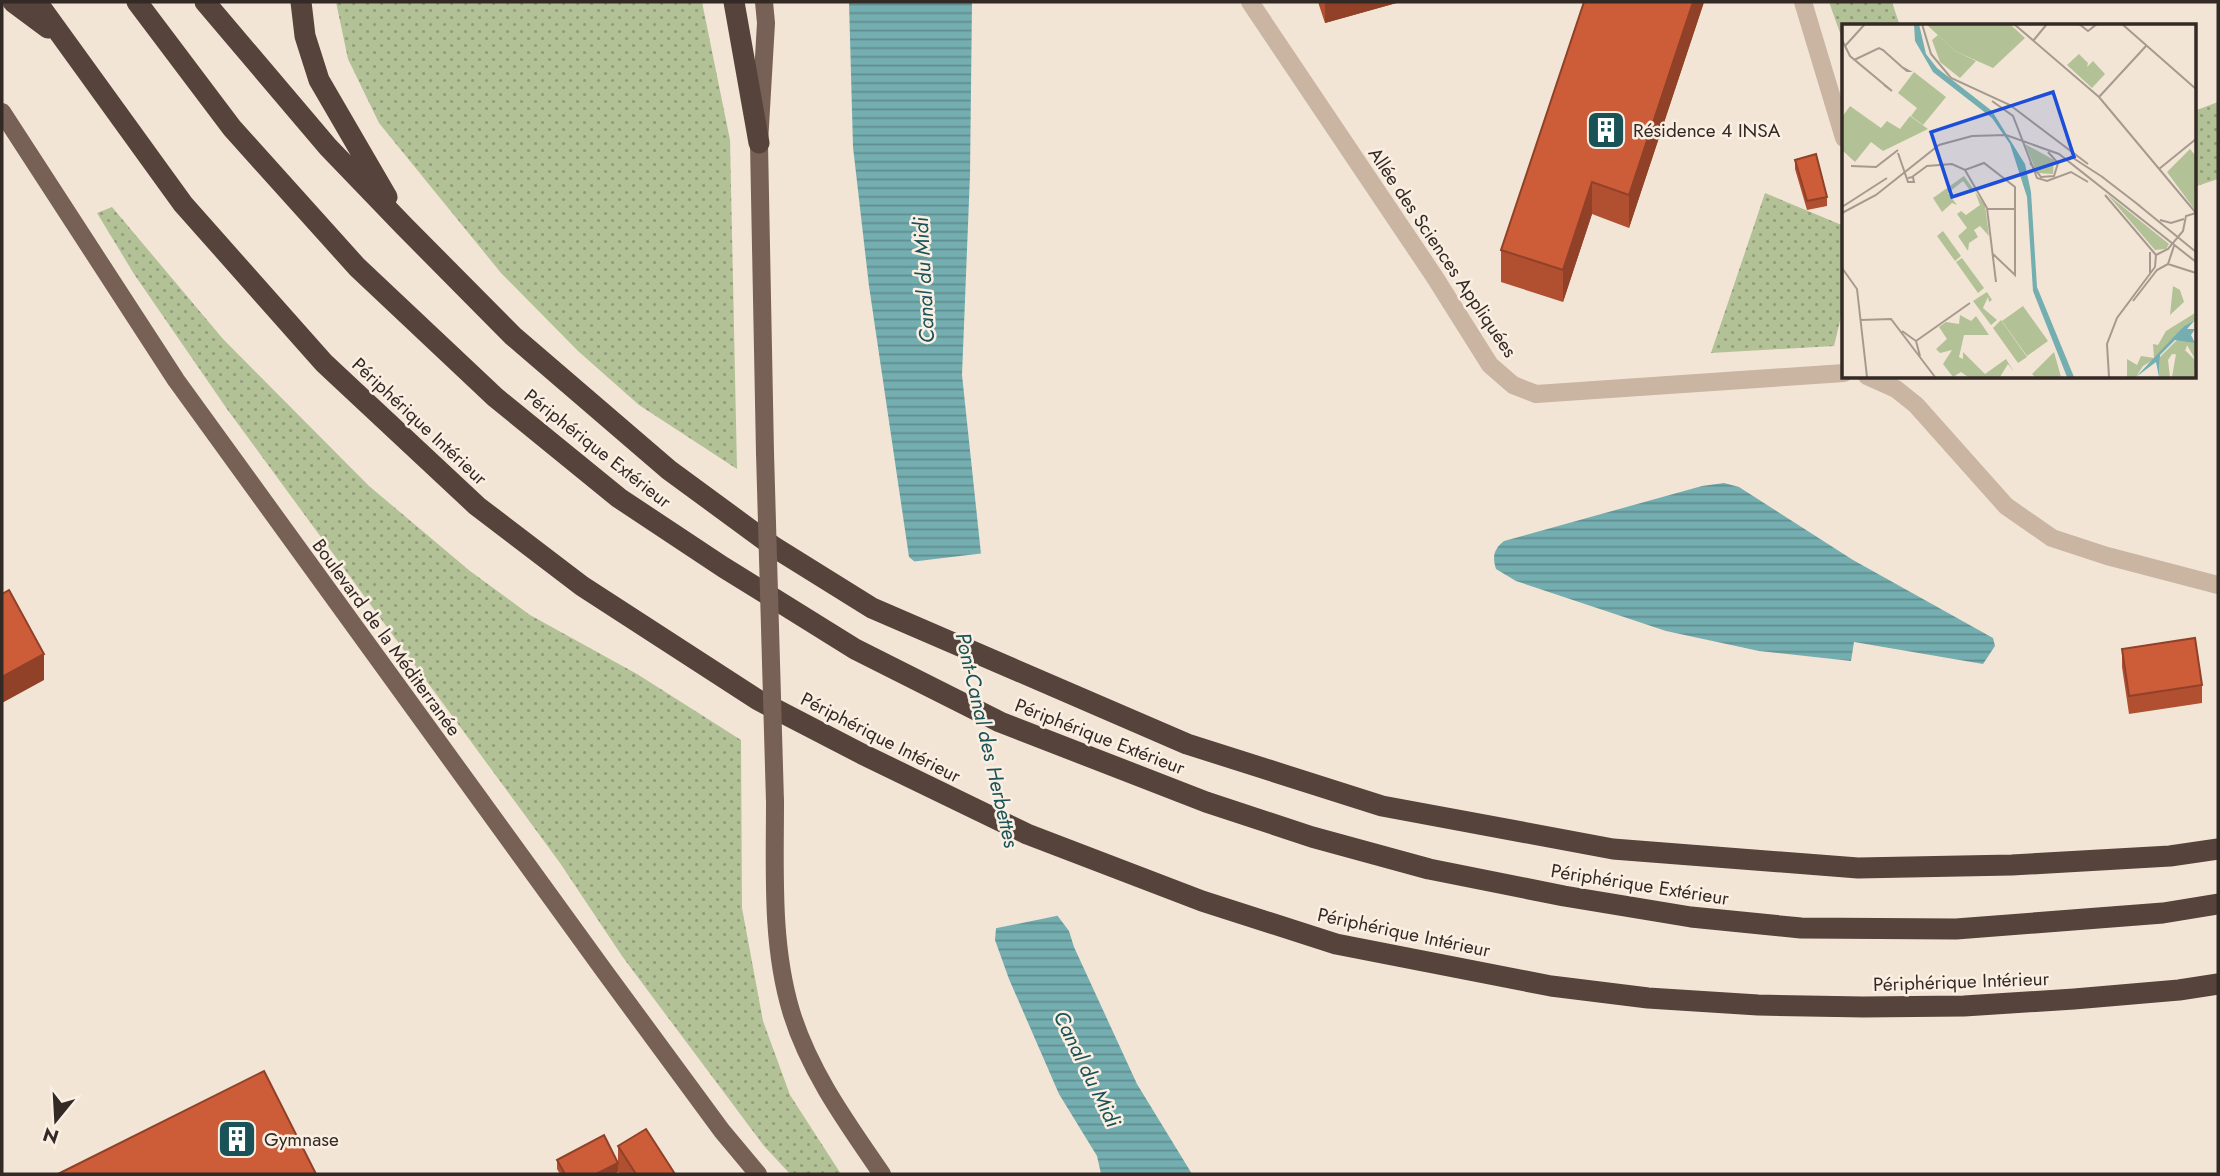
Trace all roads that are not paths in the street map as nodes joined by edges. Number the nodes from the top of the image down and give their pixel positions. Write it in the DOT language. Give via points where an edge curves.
graph roads {
  1 [pos="13,2"];
  2 [pos="37,2"];
  3 [pos="137,2"];
  4 [pos="205,2"];
  5 [pos="301,2"];
  6 [pos="734,2"];
  7 [pos="764,2"];
  8 [pos="1250,2"];
  9 [pos="1803,2"];
  10 [pos="61,37"];
  11 [pos="2,111"];
  12 [pos="1842,131"];
  13 [pos="760,144"];
  14 [pos="404,226"];
  15 [pos="1842,373"];
  16 [pos="1871,378"];
  17 [pos="2218,585"];
  18 [pos="2218,849"];
  19 [pos="2218,904"];
  20 [pos="2218,984"];
  21 [pos="758,1174"];
  22 [pos="882,1174"];
  1 -- 10 [label="highway"];
  2 -- 10 [label="highway, Périphérique Intérieur"];
  3 -- 19 [label="highway, Périphérique Extérieur" via="232,128 348,257 495,397 619,498 723,567 855,649 1000,722 1206,802 1325,841 1442,872 1691,917 1801,928 1956,929 2163,913"];
  4 -- 14 [label="highway" via="328,147"];
  5 -- 14 [label="highway" via="305,36 319,80"];
  6 -- 13 [label="highway"];
  7 -- 13 [label="main road"];
  8 -- 15 [label="street, Allée des Sciences Appliquées" via="1490,365 1513,385 1536,394"];
  9 -- 12 [label="street"];
  10 -- 20 [label="highway, Périphérique Intérieur" via="183,204 324,363 477,506 582,586 758,700 1027,834 1202,901 1336,944 1648,998 1758,1005 1964,1006"];
  11 -- 21 [label="main road, Boulevard de la Méditerranée" via="176,380 722,1131"];
  13 -- 22 [label="main road, bridge" via="780,953 791,1010 814,1067"];
  14 -- 18 [label="highway" via="513,336 669,470 774,547 872,608 1187,744 1382,806 1613,849 1858,868 2012,865"];
  16 -- 17 [label="street" via="1916,405 2006,506 2052,538"];
}
